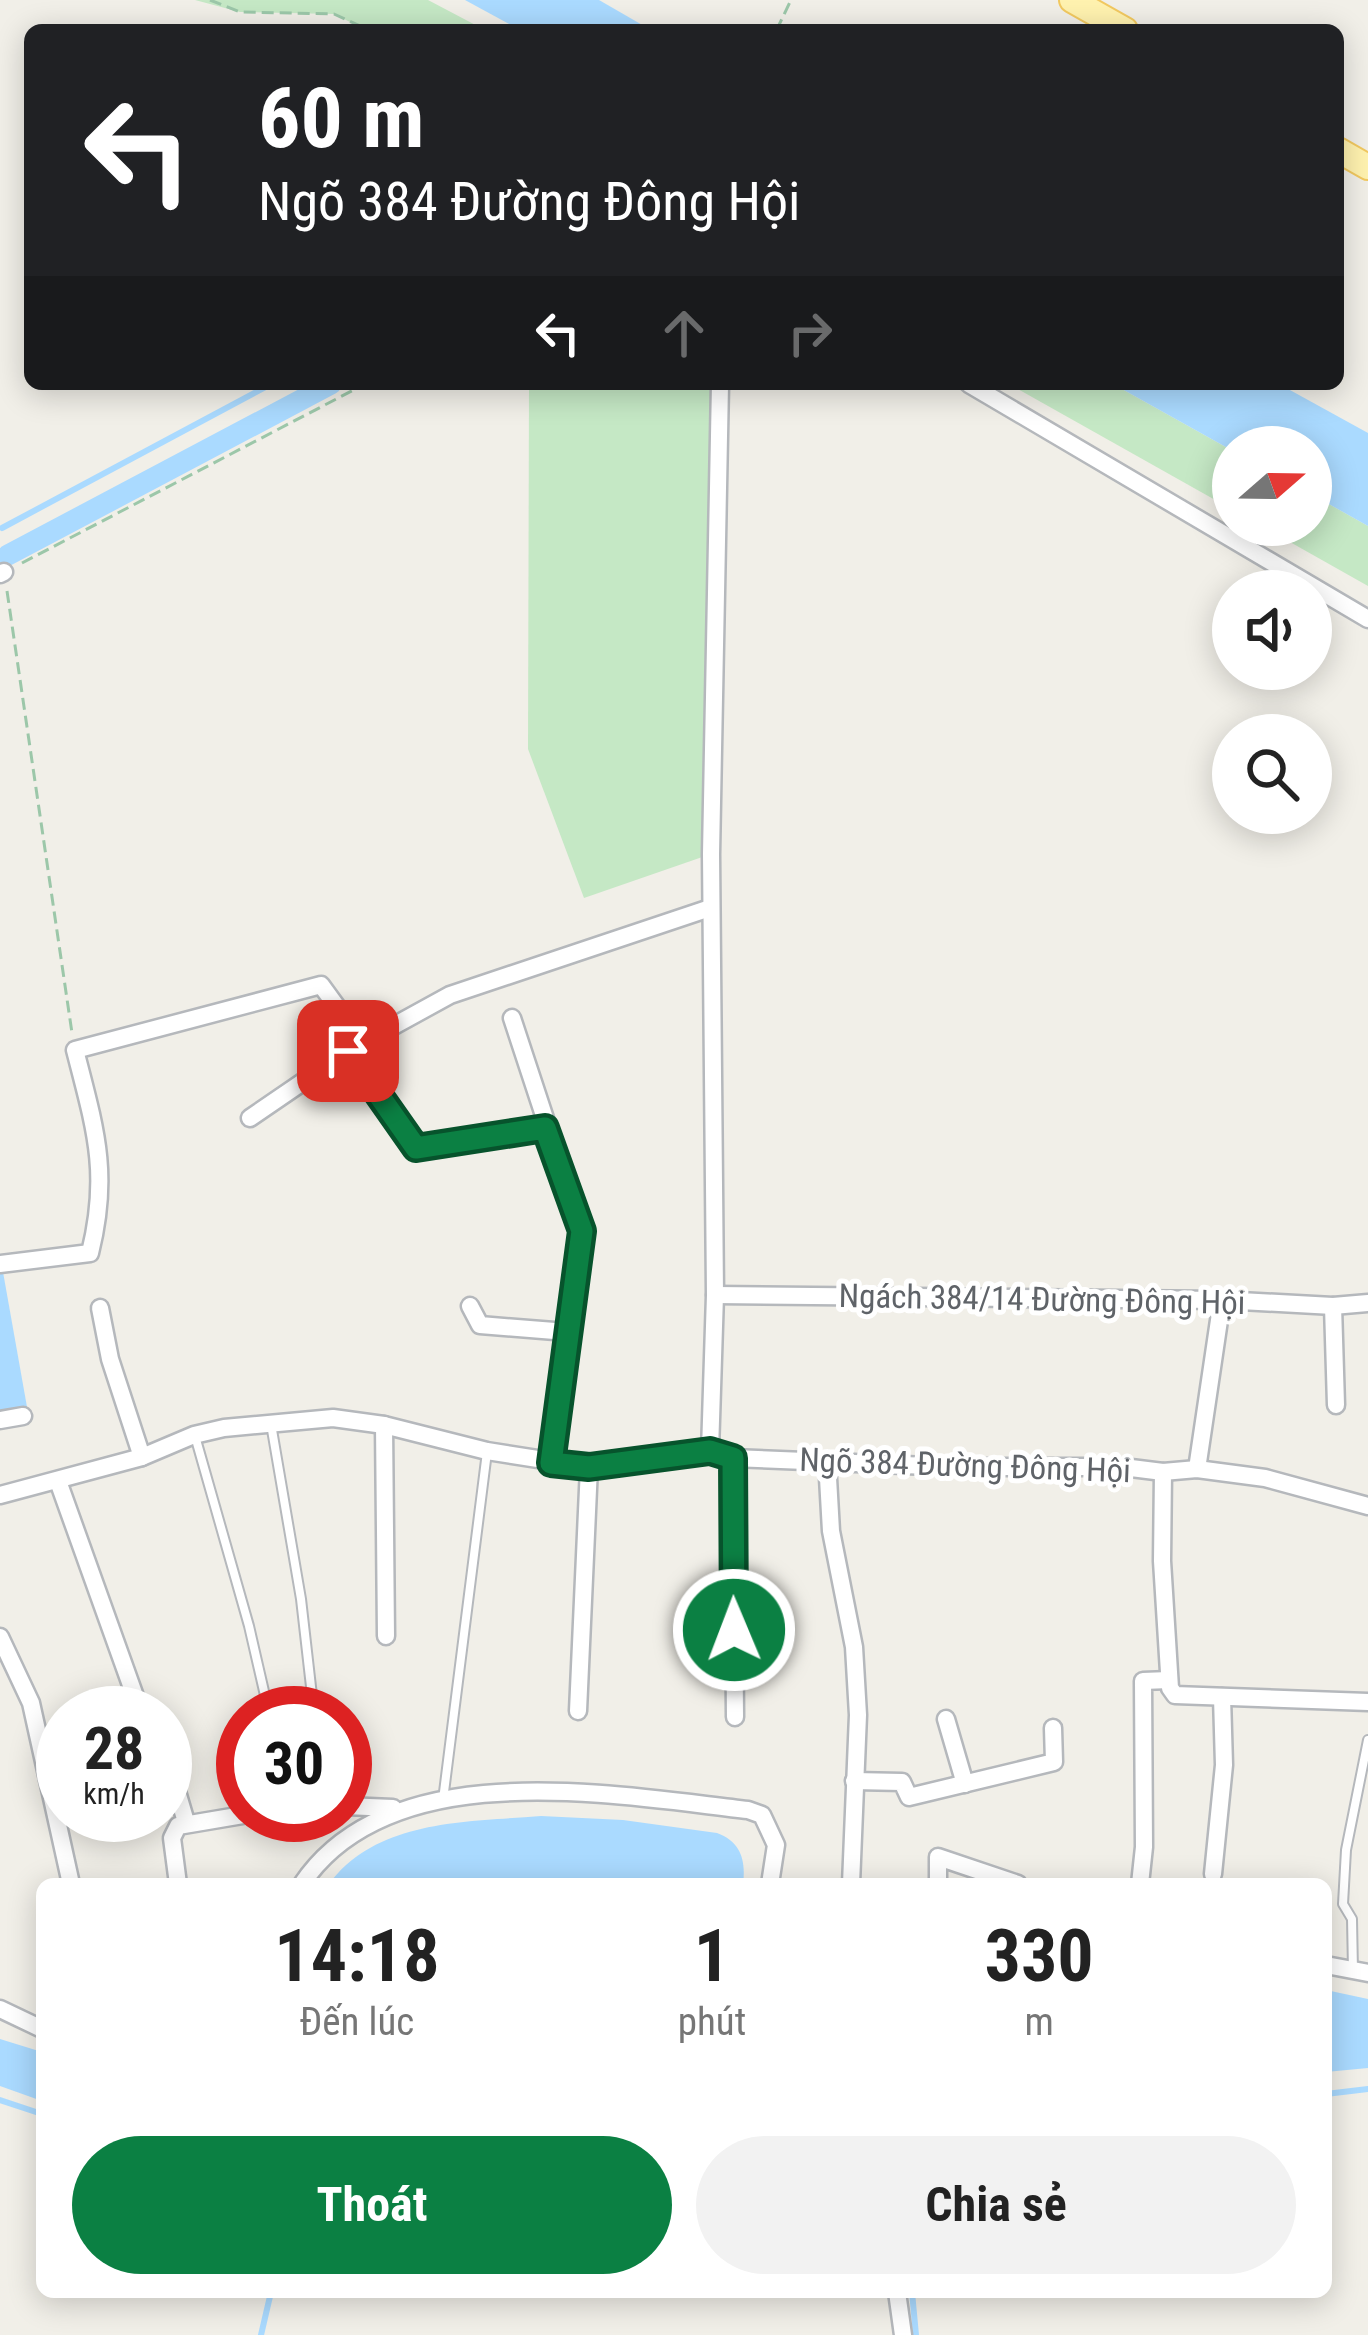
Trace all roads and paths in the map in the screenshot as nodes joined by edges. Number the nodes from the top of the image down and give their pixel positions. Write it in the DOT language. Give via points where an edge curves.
graph roads {
  1 [pos="210,0"];
  2 [pos="1072,0"];
  3 [pos="356,24"];
  4 [pos="1114,24"];
  5 [pos="353,390"];
  6 [pos="720,390"];
  7 [pos="979,390"];
  8 [pos="2,573"];
  9 [pos="1368,620"];
  10 [pos="710,908"];
  11 [pos="512,1018"];
  12 [pos="356,1047"];
  13 [pos="75,1050"];
  14 [pos="250,1118"];
  15 [pos="545,1128"];
  16 [pos="0,1264"];
  17 [pos="716,1294"];
  18 [pos="1222,1300"];
  19 [pos="1368,1303"];
  20 [pos="470,1306"];
  21 [pos="1333,1306"];
  22 [pos="100,1308"];
  23 [pos="567,1332"];
  24 [pos="1336,1406"];
  25 [pos="23,1416"];
  26 [pos="0,1420"];
  27 [pos="271,1422"];
  28 [pos="384,1424"];
  29 [pos="194,1435"];
  30 [pos="487,1451"];
  31 [pos="710,1451"];
  32 [pos="142,1457"];
  33 [pos="733,1458"];
  34 [pos="827,1460"];
  35 [pos="551,1463"];
  36 [pos="589,1467"];
  37 [pos="1197,1469"];
  38 [pos="1163,1472"];
  39 [pos="58,1480"];
  40 [pos="0,1495"];
  41 [pos="1368,1506"];
  42 [pos="386,1636"];
  43 [pos="0,1637"];
  44 [pos="1169,1680"];
  45 [pos="131,1686"];
  46 [pos="262,1686"];
  47 [pos="311,1686"];
  48 [pos="1222,1697"];
  49 [pos="1368,1702"];
  50 [pos="578,1711"];
  51 [pos="735,1717"];
  52 [pos="946,1719"];
  53 [pos="1053,1728"];
  54 [pos="1368,1740"];
  55 [pos="854,1781"];
  56 [pos="965,1784"];
  57 [pos="442,1802"];
  58 [pos="372,1807"];
  59 [pos="400,1808"];
  60 [pos="173,1842"];
  61 [pos="1213,1874"];
  62 [pos="70,1878"];
  63 [pos="177,1878"];
  64 [pos="306,1878"];
  65 [pos="771,1878"];
  66 [pos="851,1878"];
  67 [pos="938,1878"];
  68 [pos="1000,1878"];
  69 [pos="1141,1878"];
  70 [pos="1360,1972"];
  71 [pos="0,2009"];
  72 [pos="36,2027"];
  73 [pos="899,2298"];
  74 [pos="904,2335"];
  1 -- 3 [label="path" via="240,12 334,14"];
  2 -- 4 [label="main road"];
  5 -- 8 [label="path"];
  6 -- 10 [label="street"];
  7 -- 9 [label="street"];
  8 -- 13 [label="path"];
  10 -- 12 [label="street" via="450,995"];
  10 -- 17 [label="street"];
  11 -- 15 [label="street"];
  12 -- 13 [label="street" via="321,985"];
  12 -- 14 [label="street"];
  12 -- 15 [label="street" via="416,1148"];
  13 -- 16 [label="street" via="103,1182 90,1253"];
  15 -- 23 [label="street" via="582,1231"];
  17 -- 18 [label="street, Ngách 384/14 Đường Đông Hội"];
  17 -- 31 [label="street"];
  18 -- 21 [label="street, Ngách 384/14 Đường Đông Hội"];
  18 -- 37 [label="street"];
  19 -- 21 [label="street, Ngách 384/14 Đường Đông Hội"];
  20 -- 23 [label="street" via="480,1325"];
  21 -- 24 [label="street"];
  22 -- 32 [label="street"];
  23 -- 35 [label="street"];
  25 -- 26 [label="street"];
  27 -- 28 [label="street, Ngõ 384 Đường Đông Hội"];
  27 -- 29 [label="street, Ngõ 384 Đường Đông Hội"];
  27 -- 47 [label="lane"];
  28 -- 30 [label="street, Ngõ 384 Đường Đông Hội"];
  28 -- 42 [label="street"];
  29 -- 32 [label="street, Ngõ 384 Đường Đông Hội"];
  29 -- 46 [label="lane"];
  30 -- 35 [label="street, Ngõ 384 Đường Đông Hội"];
  30 -- 57 [label="lane"];
  31 -- 33 [label="street, Ngõ 384 Đường Đông Hội"];
  31 -- 36 [label="street, Ngõ 384 Đường Đông Hội"];
  32 -- 39 [label="street, Ngõ 384 Đường Đông Hội"];
  33 -- 34 [label="street, Ngõ 384 Đường Đông Hội"];
  33 -- 51 [label="street"];
  34 -- 38 [label="street, Ngõ 384 Đường Đông Hội"];
  34 -- 55 [label="street" via="831,1532 854,1647"];
  35 -- 36 [label="street, Ngõ 384 Đường Đông Hội"];
  36 -- 50 [label="street"];
  37 -- 38 [label="street, Ngõ 384 Đường Đông Hội"];
  37 -- 41 [label="street, Ngõ 384 Đường Đông Hội"];
  38 -- 44 [label="street"];
  39 -- 40 [label="street, Ngõ 384 Đường Đông Hội"];
  39 -- 45 [label="street"];
  43 -- 62 [label="street" via="31,1703"];
  44 -- 48 [label="street" via="1175,1695"];
  44 -- 69 [label="street" via="1143,1681"];
  48 -- 49 [label="street"];
  48 -- 61 [label="street"];
  52 -- 56 [label="street"];
  53 -- 56 [label="street" via="1054,1762"];
  54 -- 70 [label="lane" via="1343,1904"];
  55 -- 56 [label="street" via="902,1782 909,1797"];
  55 -- 66 [label="street"];
  57 -- 59 [label="street"];
  57 -- 65 [label="street" via="538,1790 748,1810 762,1814 776,1845"];
  58 -- 59 [label="street"];
  59 -- 64 [label="street" via="346,1837"];
  60 -- 63 [label="street"];
  67 -- 68 [label="street" via="938,1857"];
  71 -- 72 [label="street"];
  73 -- 74 [label="street"];
}
